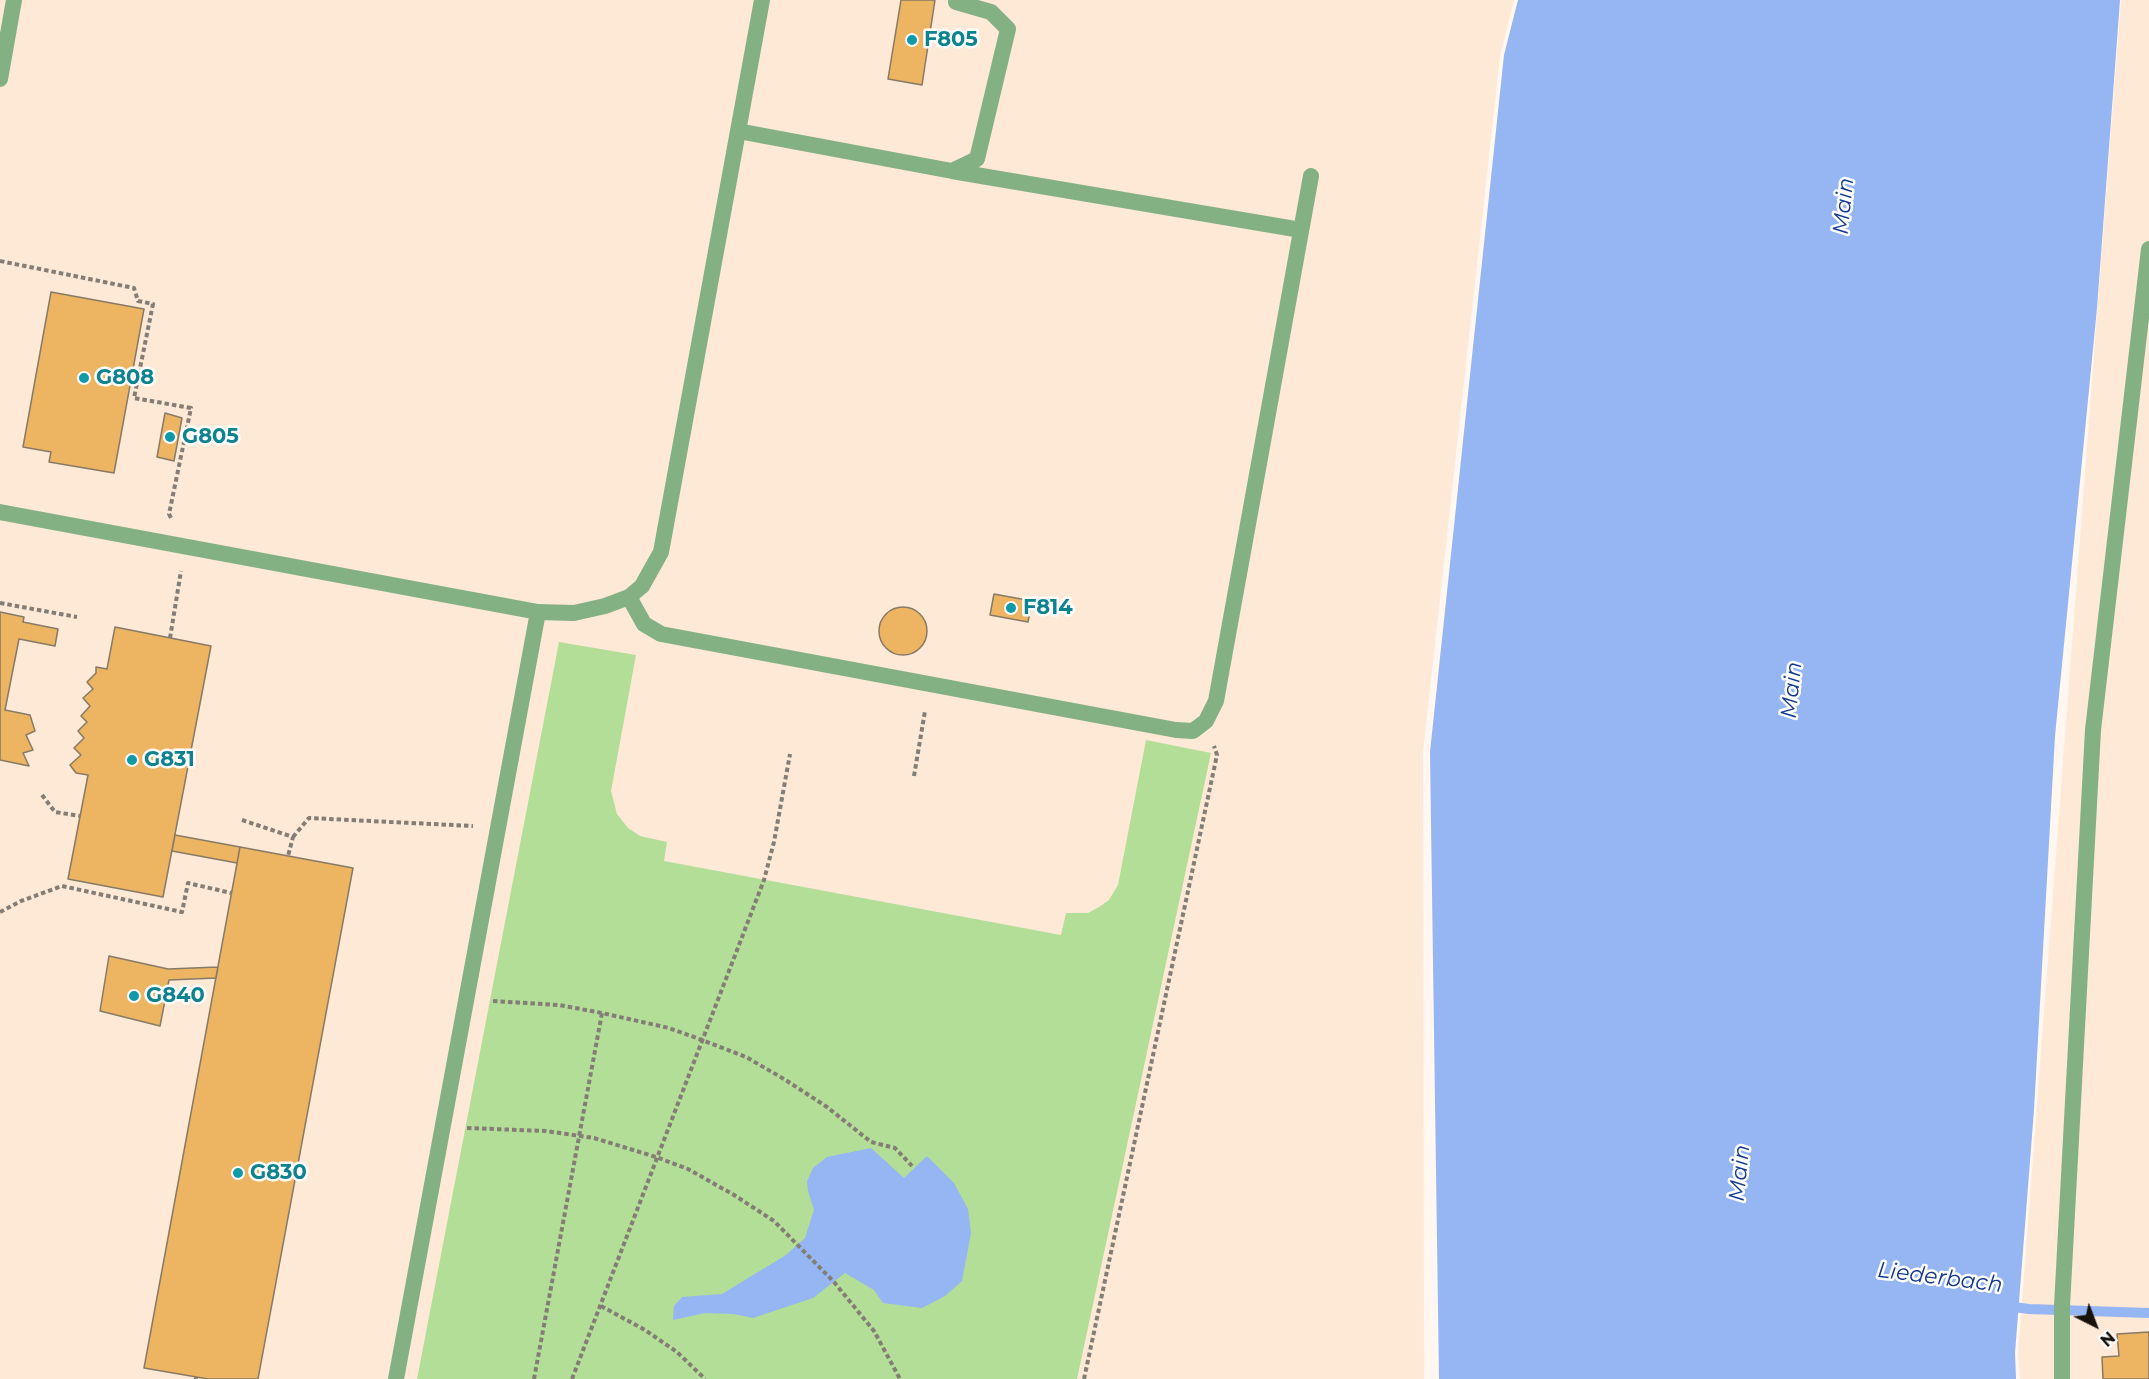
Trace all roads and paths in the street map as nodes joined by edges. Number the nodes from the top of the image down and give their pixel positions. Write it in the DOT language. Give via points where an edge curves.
graph roads {
  1 [pos="14,0"];
  2 [pos="762,0"];
  3 [pos="956,2"];
  4 [pos="0,79"];
  5 [pos="738,131"];
  6 [pos="952,171"];
  7 [pos="1311,176"];
  8 [pos="1301,230"];
  9 [pos="2149,249"];
  10 [pos="0,261"];
  11 [pos="0,513"];
  12 [pos="184,548"];
  13 [pos="629,597"];
  14 [pos="0,603"];
  15 [pos="538,612"];
  16 [pos="77,616"];
  17 [pos="170,638"];
  18 [pos="930,683"];
  19 [pos="1206,721"];
  20 [pos="790,754"];
  21 [pos="914,776"];
  22 [pos="42,795"];
  23 [pos="80,816"];
  24 [pos="243,820"];
  25 [pos="497,827"];
  26 [pos="293,837"];
  27 [pos="288,856"];
  28 [pos="231,893"];
  29 [pos="0,912"];
  30 [pos="465,999"];
  31 [pos="602,1013"];
  32 [pos="702,1040"];
  33 [pos="443,1128"];
  34 [pos="579,1135"];
  35 [pos="656,1157"];
  36 [pos="912,1166"];
  37 [pos="601,1306"];
  38 [pos="396,1379"];
  39 [pos="534,1379"];
  40 [pos="572,1379"];
  41 [pos="705,1379"];
  42 [pos="900,1379"];
  43 [pos="1084,1379"];
  44 [pos="2062,1379"];
  1 -- 4 [label="lane"];
  2 -- 5 [label="lane"];
  3 -- 6 [label="lane" via="991,12 1008,29 977,159"];
  5 -- 6 [label="lane"];
  5 -- 13 [label="lane" via="661,552 642,586"];
  6 -- 8 [label="lane"];
  7 -- 8 [label="lane"];
  8 -- 19 [label="lane" via="1230,632 1216,701"];
  9 -- 44 [label="lane" via="2094,730 2062,1306"];
  10 -- 12 [label="path" via="134,288 138,301 153,304 134,398 191,408 169,514"];
  11 -- 12 [label="lane"];
  12 -- 15 [label="lane"];
  12 -- 17 [label="path"];
  13 -- 15 [label="lane" via="574,613"];
  13 -- 18 [label="lane" via="644,624 662,634"];
  14 -- 16 [label="path"];
  15 -- 25 [label="lane"];
  18 -- 19 [label="lane" via="1176,730 1192,731"];
  18 -- 21 [label="path"];
  19 -- 43 [label="path" via="1217,755"];
  20 -- 32 [label="path" via="764,880"];
  22 -- 23 [label="path" via="55,812"];
  24 -- 26 [label="path"];
  25 -- 26 [label="path" via="309,818"];
  25 -- 30 [label="lane"];
  26 -- 27 [label="path"];
  28 -- 29 [label="path" via="188,883 182,912 62,886"];
  30 -- 31 [label="path" via="559,1005"];
  30 -- 33 [label="lane"];
  31 -- 32 [label="path"];
  31 -- 34 [label="path"];
  32 -- 35 [label="path"];
  32 -- 36 [label="path" via="784,1079 871,1142 895,1148"];
  33 -- 34 [label="path" via="504,1128"];
  33 -- 38 [label="lane"];
  34 -- 35 [label="path"];
  34 -- 39 [label="path"];
  35 -- 37 [label="path"];
  35 -- 42 [label="path" via="688,1170 774,1221 834,1282 874,1331"];
  37 -- 40 [label="path"];
  37 -- 41 [label="path" via="653,1336"];
}
